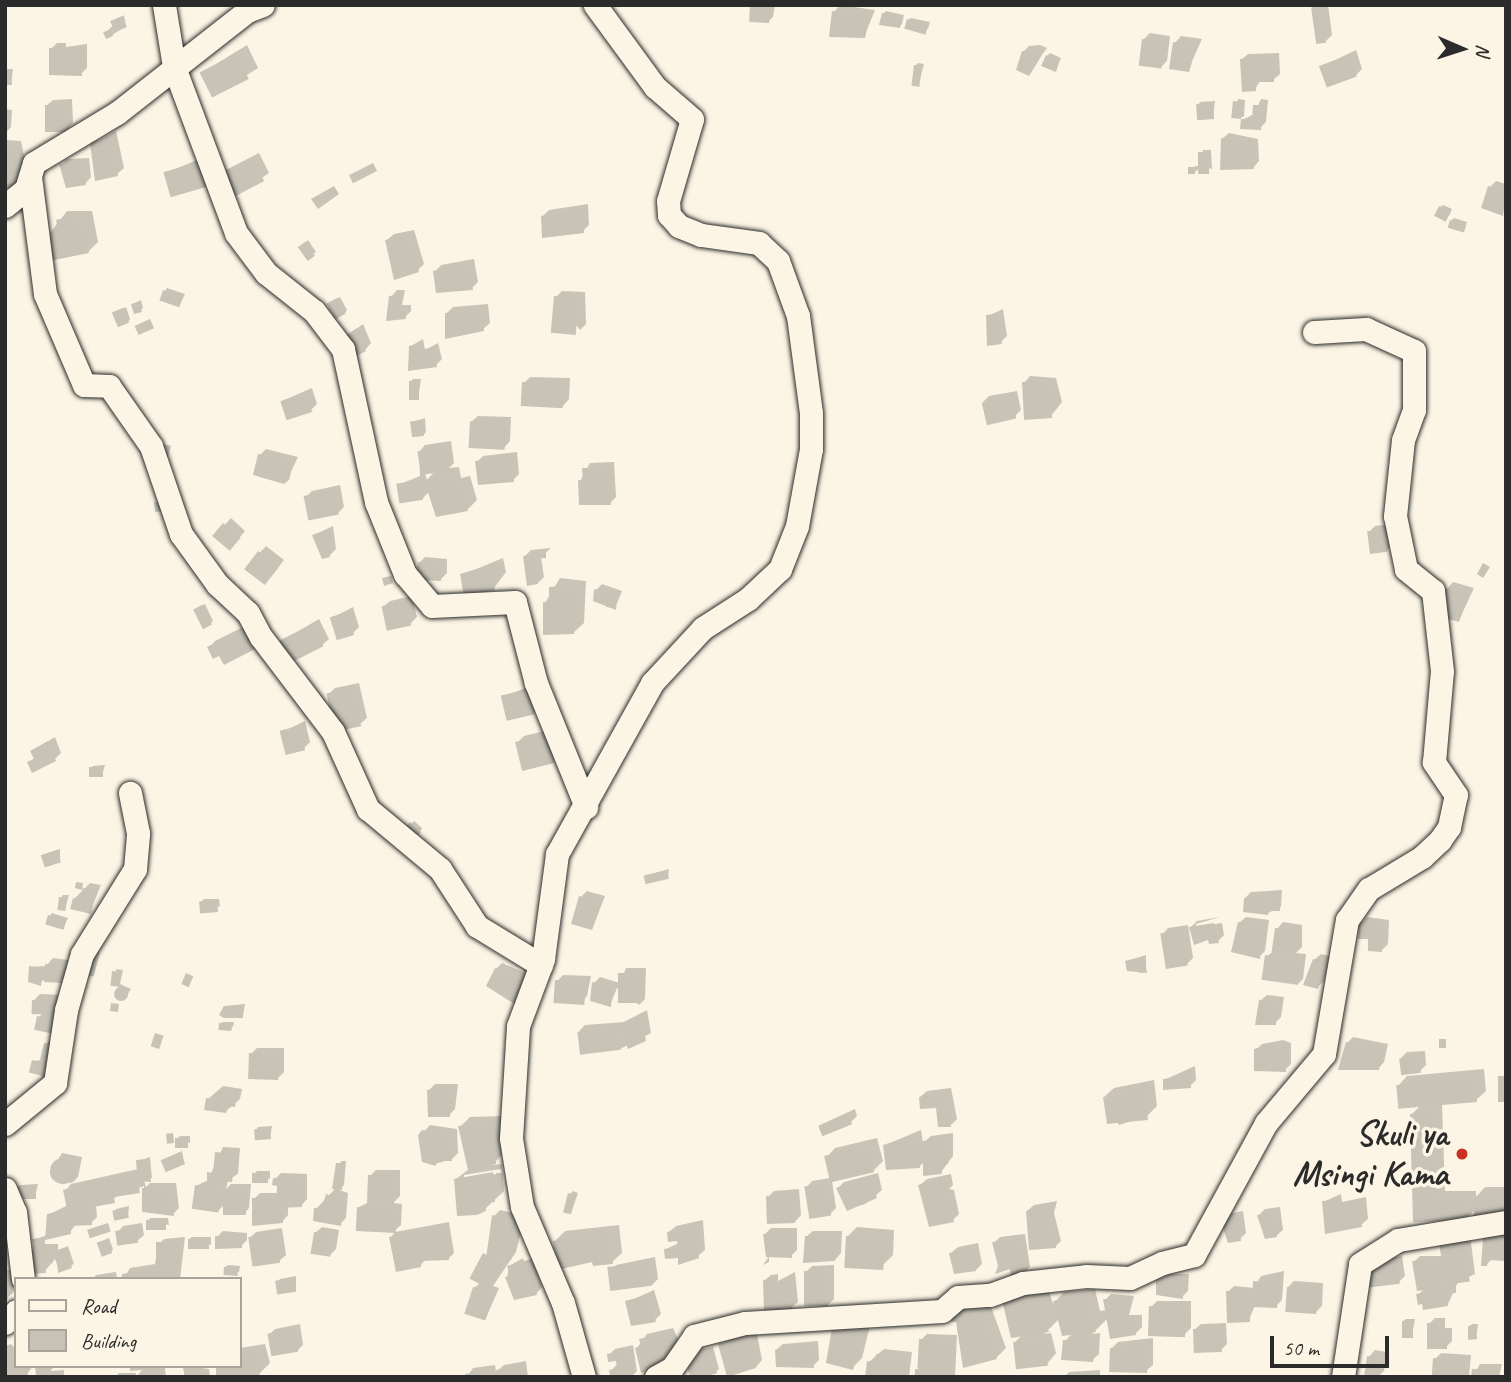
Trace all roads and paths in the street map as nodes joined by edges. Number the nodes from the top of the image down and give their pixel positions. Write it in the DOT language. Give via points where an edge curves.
graph roads {
  1 [pos="164,5"];
  2 [pos="263,5"];
  3 [pos="595,5"];
  4 [pos="174,67"];
  5 [pos="30,177"];
  6 [pos="5,206"];
  7 [pos="1314,332"];
  8 [pos="130,793"];
  9 [pos="586,807"];
  10 [pos="541,965"];
  11 [pos="5,1124"];
  12 [pos="5,1189"];
  13 [pos="1506,1222"];
  14 [pos="23,1277"];
  15 [pos="584,1377"];
  16 [pos="656,1377"];
  17 [pos="1343,1377"];
  1 -- 4 [label="street"];
  2 -- 4 [label="street" via="247,11"];
  3 -- 9 [label="street" via="655,87 692,119 668,201 669,215 679,226 701,235 760,243 778,261 798,316 811,413 811,449 797,526 780,569 748,599 703,628 652,683"];
  4 -- 5 [label="street" via="117,113 34,163"];
  4 -- 9 [label="street" via="236,233 266,273 314,312 343,349 376,502 405,575 432,606 515,603 536,683"];
  5 -- 6 [label="street" via="17,200"];
  5 -- 10 [label="street" via="45,294 84,385 109,386 151,446 158,476 179,517 181,534 217,584 248,612 261,637 333,732 368,809 440,869 477,926"];
  7 -- 16 [label="street" via="1366,328 1414,351 1413,410 1403,440 1395,516 1406,569 1433,591 1442,671 1434,762 1456,795 1449,827 1440,840 1422,857 1369,889 1347,920 1324,1054 1266,1123 1194,1255 1161,1263 1130,1278 1048,1280 990,1295 958,1297 942,1311 745,1323 694,1336 672,1368"];
  8 -- 11 [label="street" via="138,833 135,869 82,954 66,1010 55,1083"];
  9 -- 10 [label="street" via="557,855"];
  10 -- 15 [label="street" via="518,1026 511,1138 522,1207 563,1303"];
  12 -- 14 [label="street" via="15,1212"];
  13 -- 17 [label="street" via="1398,1240 1360,1264"];
}
